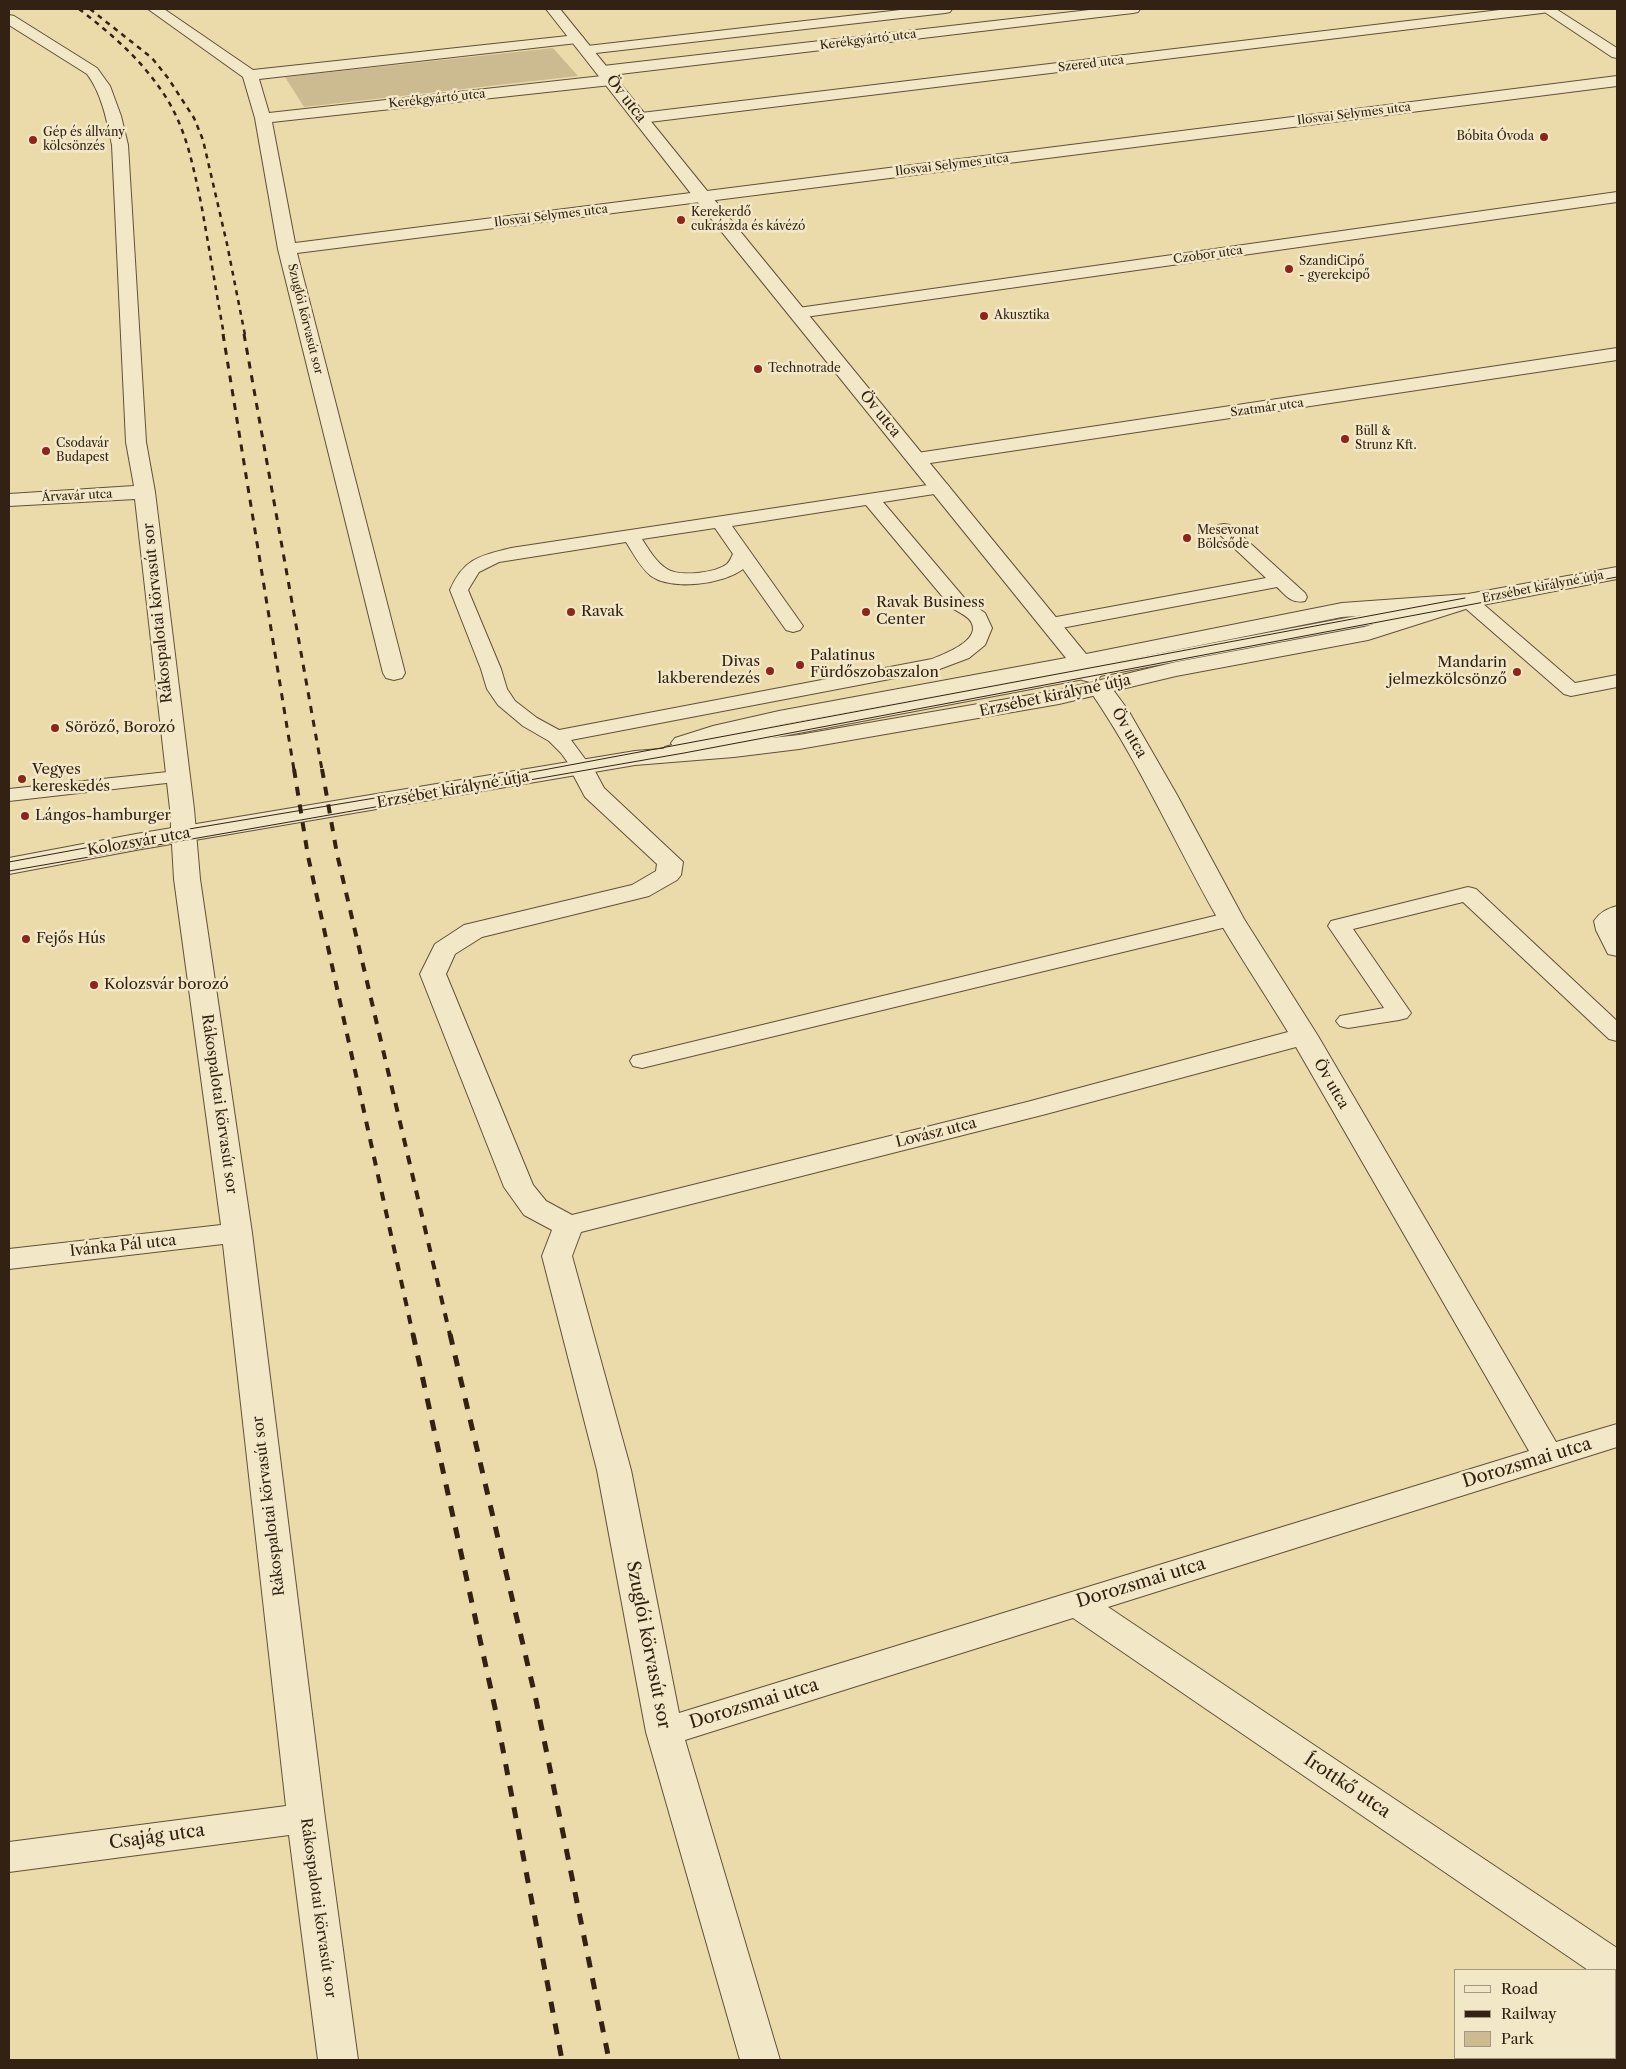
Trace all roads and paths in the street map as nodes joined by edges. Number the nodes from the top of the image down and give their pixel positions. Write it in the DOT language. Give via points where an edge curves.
graph roads {
  1 [pos="155,9"];
  2 [pos="553,9"];
  3 [pos="945,9"];
  4 [pos="1133,9"];
  5 [pos="1542,9"];
  6 [pos="1547,9"];
  7 [pos="9,19"];
  8 [pos="35,35"];
  9 [pos="9,39"];
  10 [pos="582,44"];
  11 [pos="1617,54"];
  12 [pos="250,75"];
  13 [pos="607,75"];
  14 [pos="1617,81"];
  15 [pos="263,118"];
  16 [pos="641,118"];
  17 [pos="702,196"];
  18 [pos="1617,197"];
  19 [pos="287,249"];
  20 [pos="798,313"];
  21 [pos="1617,354"];
  22 [pos="917,459"];
  23 [pos="941,488"];
  24 [pos="145,492"];
  25 [pos="9,500"];
  26 [pos="871,500"];
  27 [pos="721,523"];
  28 [pos="1224,529"];
  29 [pos="631,536"];
  30 [pos="742,554"];
  31 [pos="1617,573"];
  32 [pos="1281,581"];
  33 [pos="1298,597"];
  34 [pos="1468,601"];
  35 [pos="1051,624"];
  36 [pos="793,626"];
  37 [pos="394,673"];
  38 [pos="1090,674"];
  39 [pos="1617,681"];
  40 [pos="556,737"];
  41 [pos="635,758"];
  42 [pos="582,767"];
  43 [pos="177,777"];
  44 [pos="9,795"];
  45 [pos="270,820"];
  46 [pos="184,834"];
  47 [pos="9,866"];
  48 [pos="1617,914"];
  49 [pos="1231,919"];
  50 [pos="1617,948"];
  51 [pos="1348,1021"];
  52 [pos="1617,1034"];
  53 [pos="1304,1036"];
  54 [pos="642,1061"];
  55 [pos="568,1226"];
  56 [pos="237,1233"];
  57 [pos="9,1258"];
  58 [pos="1617,1435"];
  59 [pos="1548,1456"];
  60 [pos="1077,1604"];
  61 [pos="664,1732"];
  62 [pos="306,1818"];
  63 [pos="9,1857"];
  64 [pos="1617,1969"];
  65 [pos="338,2060"];
  66 [pos="760,2060"];
  1 -- 12 [label="street"];
  2 -- 10 [label="street, Öv utca"];
  3 -- 10 [label="street, Kerékgyártó utca"];
  4 -- 13 [label="street, Kerékgyártó utca"];
  5 -- 16 [label="street, Szered utca"];
  6 -- 11 [label="street"];
  7 -- 8 [label="street, Rákospalotai körvasút sor"];
  8 -- 9 [label="street"];
  8 -- 24 [label="street, Rákospalotai körvasút sor" via="92,71 114,118 120,145 136,442"];
  10 -- 12 [label="street, Kerékgyártó utca"];
  10 -- 13 [label="street, Öv utca"];
  12 -- 15 [label="street, Szuglói körvasút sor"];
  13 -- 15 [label="street, Kerékgyártó utca"];
  13 -- 16 [label="street, Öv utca"];
  14 -- 17 [label="street, Ilosvai Selymes utca"];
  15 -- 19 [label="street, Szuglói körvasút sor"];
  16 -- 17 [label="street, Öv utca"];
  17 -- 19 [label="street, Ilosvai Selymes utca"];
  17 -- 20 [label="street, Öv utca"];
  18 -- 20 [label="street, Czobor utca"];
  19 -- 37 [label="street, Szuglói körvasút sor"];
  20 -- 22 [label="street, Öv utca"];
  21 -- 22 [label="street, Szatmár utca"];
  22 -- 23 [label="street, Öv utca"];
  23 -- 26 [label="lane"];
  23 -- 35 [label="street, Öv utca"];
  24 -- 25 [label="street, Árvavár utca"];
  24 -- 43 [label="street, Rákospalotai körvasút sor"];
  26 -- 27 [label="lane"];
  26 -- 40 [label="lane" via="959,604 978,616 982,628 973,646 937,664"];
  27 -- 29 [label="lane"];
  27 -- 30 [label="lane"];
  28 -- 32 [label="lane"];
  29 -- 30 [label="lane" via="652,567 664,576 686,579 724,572 737,564"];
  29 -- 40 [label="lane" via="482,561 465,574 459,590 497,689 508,705"];
  30 -- 36 [label="lane"];
  31 -- 34 [label="street, Erzsébet királyné útja"];
  32 -- 33 [label="lane"];
  32 -- 35 [label="lane"];
  34 -- 38 [label="street, Erzsébet királyné útja" via="1342,610"];
  34 -- 38 [label="street, Erzsébet királyné útja" via="1368,633 1176,669"];
  34 -- 39 [label="lane" via="1571,690"];
  35 -- 38 [label="street, Öv utca"];
  38 -- 41 [label="street, Erzsébet királyné útja" via="760,722"];
  38 -- 41 [label="street, Erzsébet királyné útja" via="798,742"];
  38 -- 49 [label="street, Öv utca" via="1116,710 1165,795"];
  40 -- 42 [label="lane"];
  41 -- 42 [label="street, Erzsébet királyné útja"];
  42 -- 45 [label="street, Erzsébet királyné útja"];
  42 -- 55 [label="street" via="594,792 670,862 668,875 640,891 473,931 444,950 433,974 519,1187 535,1208"];
  43 -- 44 [label="lane"];
  43 -- 46 [label="street, Rákospalotai körvasút sor"];
  45 -- 46 [label="street, Kolozsvár utca"];
  46 -- 47 [label="street, Kolozsvár utca"];
  46 -- 56 [label="street, Rákospalotai körvasút sor" via="187,879"];
  48 -- 50 [label="street" via="1607,921"];
  49 -- 53 [label="street, Öv utca"];
  49 -- 54 [label="lane"];
  51 -- 52 [label="lane" via="1399,1013 1339,926 1468,894"];
  53 -- 55 [label="street, Lovász utca" via="1036,1108"];
  53 -- 59 [label="street, Öv utca"];
  55 -- 61 [label="street, Szuglói körvasút sor" via="557,1256 614,1470"];
  56 -- 57 [label="street, Ivánka Pál utca"];
  56 -- 62 [label="street, Rákospalotai körvasút sor"];
  58 -- 59 [label="street, Dorozsmai utca"];
  59 -- 60 [label="street, Dorozsmai utca"];
  60 -- 61 [label="street, Dorozsmai utca"];
  60 -- 64 [label="street, Írottkő utca"];
  61 -- 66 [label="street, Szuglói körvasút sor"];
  62 -- 63 [label="street, Csajág utca"];
  62 -- 65 [label="street, Rákospalotai körvasút sor"];
}
